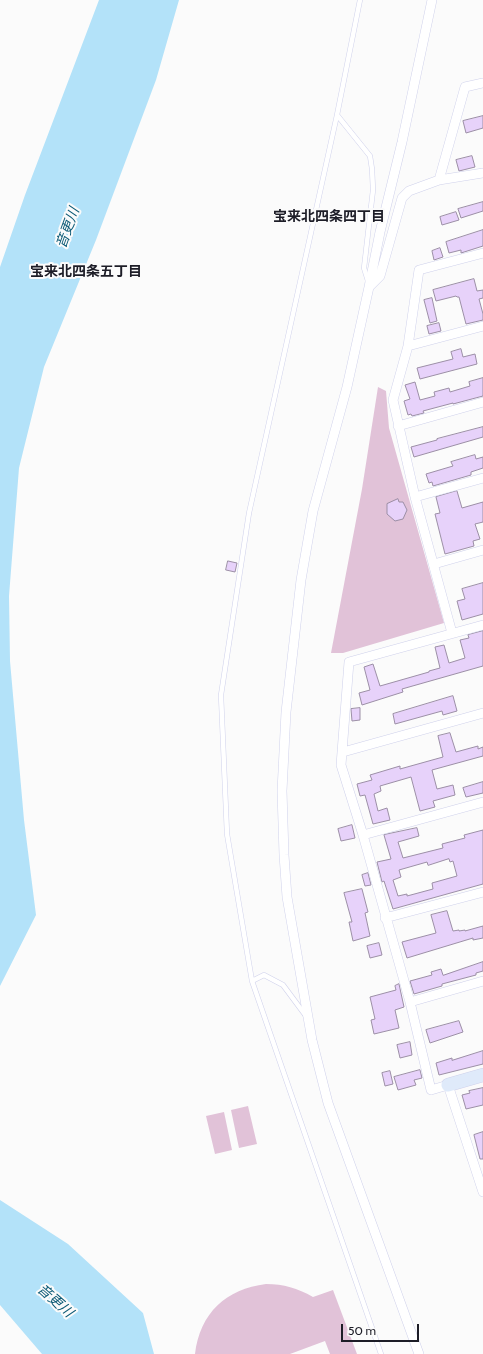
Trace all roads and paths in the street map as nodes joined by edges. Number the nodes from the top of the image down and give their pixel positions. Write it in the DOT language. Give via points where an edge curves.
graph roads {
  1 [pos="360,0"];
  2 [pos="432,0"];
  3 [pos="483,83"];
  4 [pos="337,115"];
  5 [pos="483,173"];
  6 [pos="439,180"];
  7 [pos="483,253"];
  8 [pos="370,287"];
  9 [pos="483,326"];
  10 [pos="408,346"];
  11 [pos="483,402"];
  12 [pos="398,426"];
  13 [pos="483,478"];
  14 [pos="415,497"];
  15 [pos="483,550"];
  16 [pos="434,564"];
  17 [pos="483,625"];
  18 [pos="452,633"];
  19 [pos="483,713"];
  20 [pos="343,752"];
  21 [pos="483,802"];
  22 [pos="363,835"];
  23 [pos="483,892"];
  24 [pos="385,918"];
  25 [pos="252,981"];
  26 [pos="483,981"];
  27 [pos="410,1002"];
  28 [pos="309,1021"];
  29 [pos="483,1075"];
  30 [pos="448,1085"];
  31 [pos="483,1192"];
  32 [pos="381,1354"];
  33 [pos="420,1354"];
  1 -- 4 [label="lane"];
  2 -- 8 [label="street"];
  3 -- 6 [label="street" via="465,87"];
  4 -- 8 [label="lane" via="370,156 373,190 364,268"];
  4 -- 25 [label="lane" via="249,513 221,695 227,834"];
  5 -- 6 [label="street"];
  6 -- 8 [label="street" via="409,191 402,198 380,276"];
  7 -- 10 [label="street" via="419,270"];
  8 -- 28 [label="street" via="347,387 313,511 301,580 286,712 282,791 284,862 287,897"];
  9 -- 10 [label="street"];
  10 -- 12 [label="street" via="393,400"];
  11 -- 12 [label="street"];
  12 -- 14 [label="street"];
  13 -- 14 [label="street"];
  14 -- 16 [label="street"];
  15 -- 16 [label="street"];
  16 -- 18 [label="street"];
  17 -- 18 [label="street"];
  18 -- 20 [label="street" via="349,662"];
  19 -- 20 [label="street"];
  20 -- 22 [label="street" via="341,765"];
  21 -- 22 [label="street"];
  22 -- 24 [label="street"];
  23 -- 24 [label="street"];
  24 -- 27 [label="street"];
  25 -- 28 [label="lane" via="264,975 283,985"];
  25 -- 32 [label="lane"];
  26 -- 27 [label="street"];
  27 -- 30 [label="street" via="431,1090"];
  28 -- 33 [label="street" via="328,1103"];
  29 -- 30 [label="street"];
  30 -- 31 [label="street"];
}
